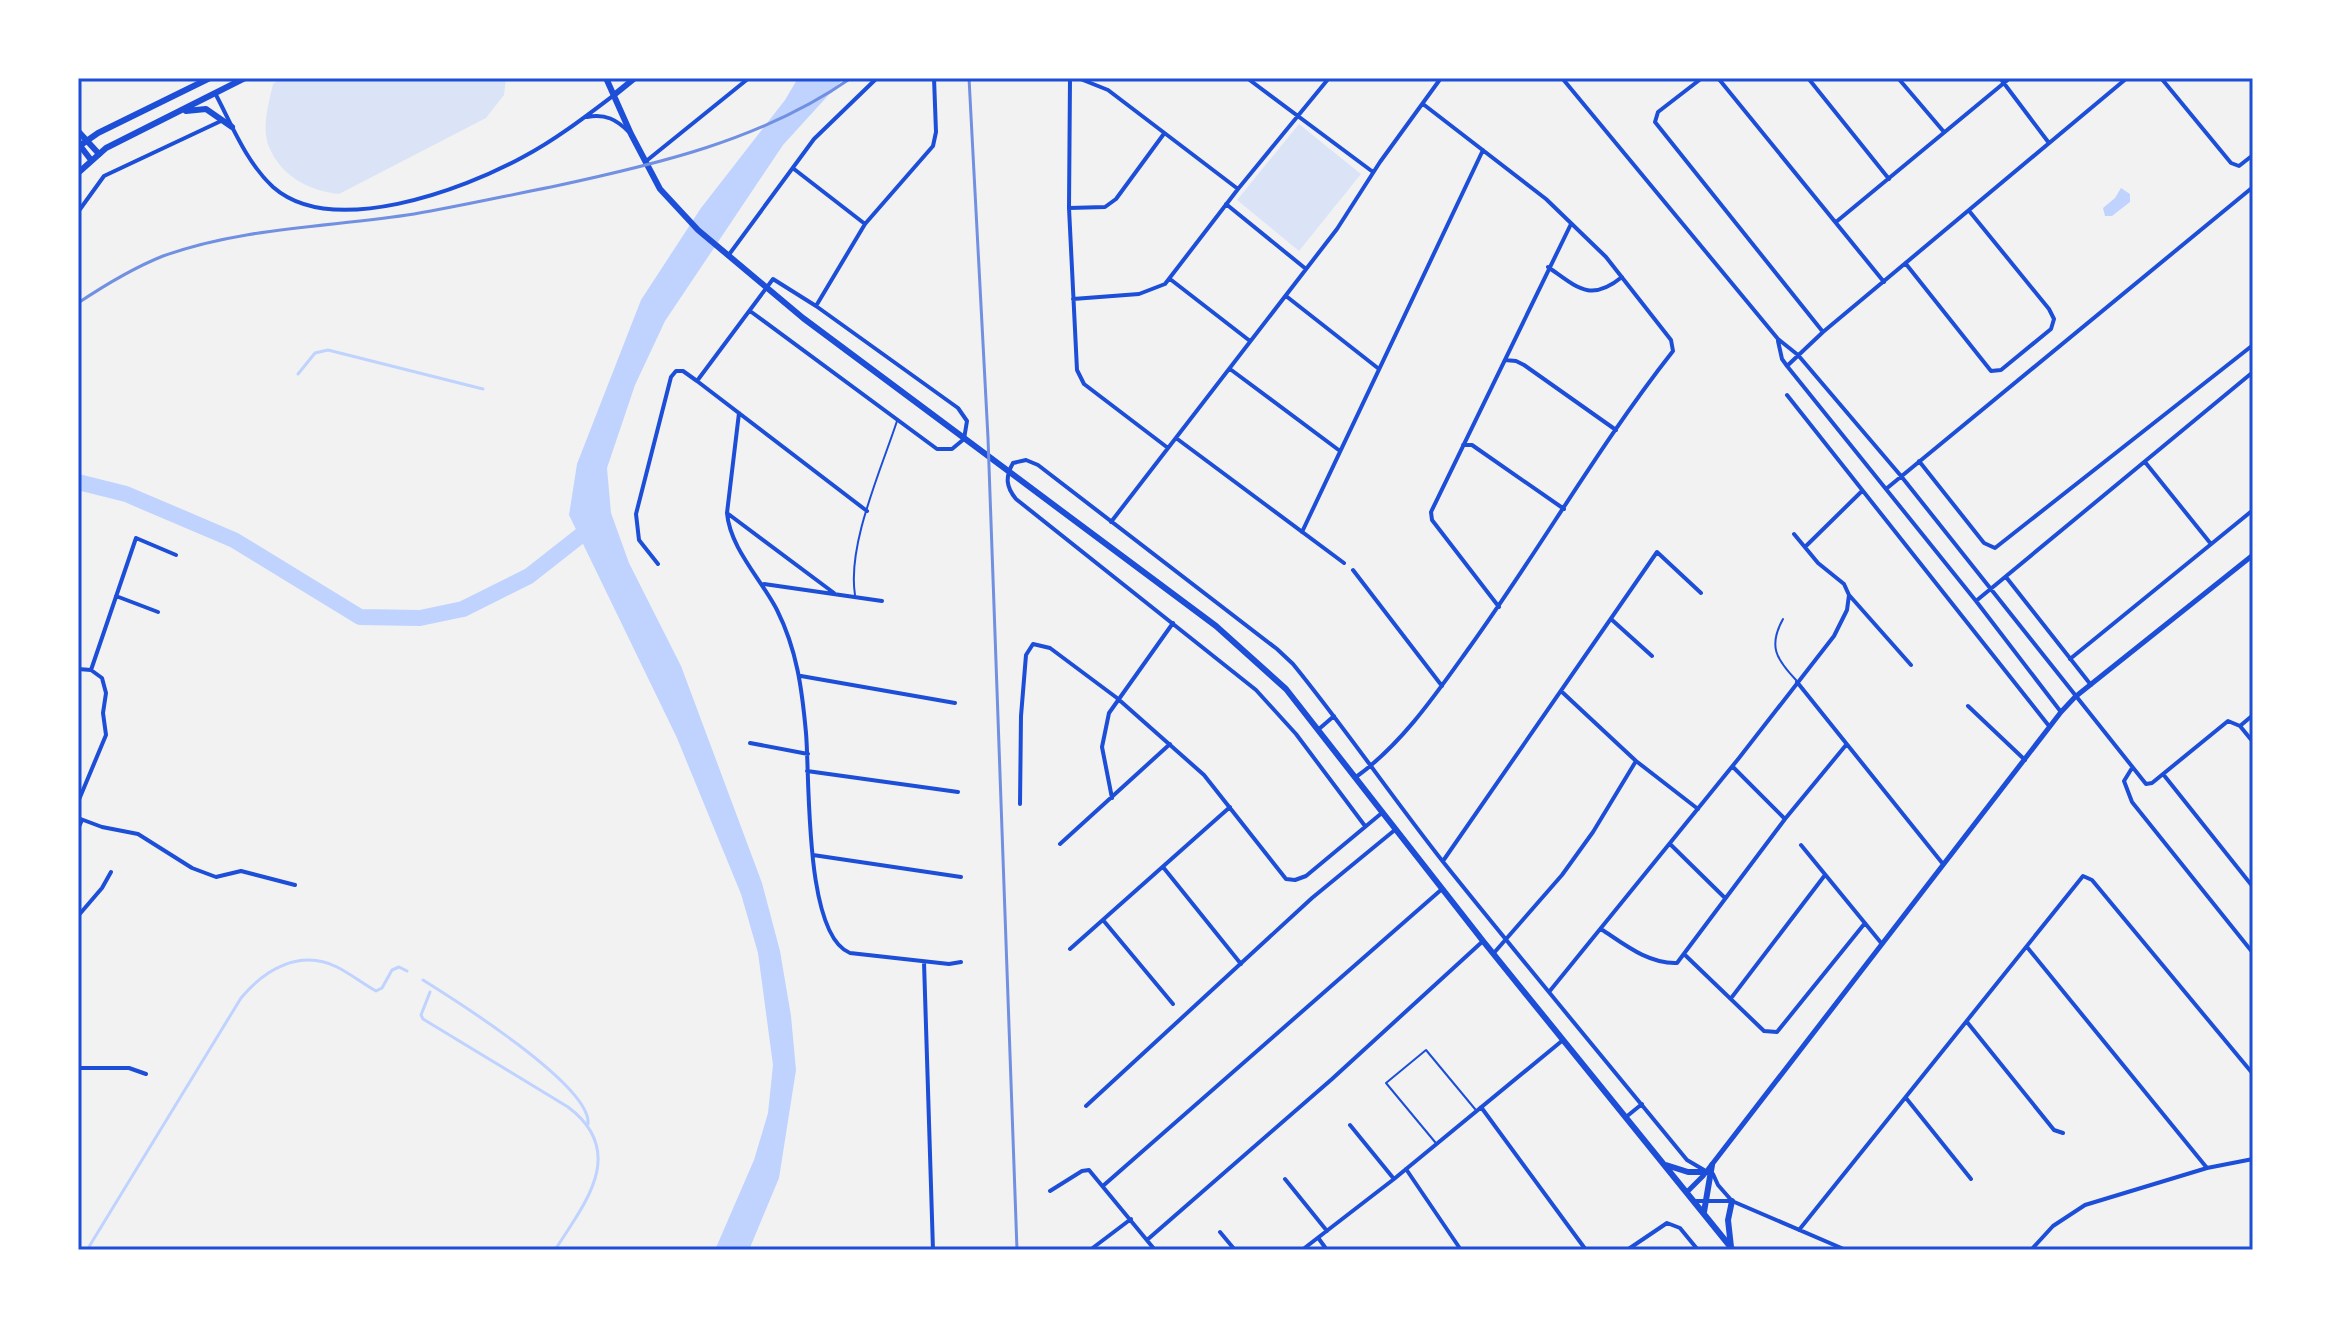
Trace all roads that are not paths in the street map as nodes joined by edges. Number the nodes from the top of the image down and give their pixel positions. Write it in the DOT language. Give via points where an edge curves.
graph roads {
  1 [pos="210,78"];
  2 [pos="245,78"];
  3 [pos="606,78"];
  4 [pos="635,78"];
  5 [pos="749,78"];
  6 [pos="877,78"];
  7 [pos="934,78"];
  8 [pos="1070,78"];
  9 [pos="1078,78"];
  10 [pos="1247,78"];
  11 [pos="1329,78"];
  12 [pos="1441,78"];
  13 [pos="1562,78"];
  14 [pos="1702,78"];
  15 [pos="1718,78"];
  16 [pos="1808,78"];
  17 [pos="1898,78"];
  18 [pos="2010,78"];
  19 [pos="2127,78"];
  20 [pos="2161,78"];
  21 [pos="199,80"];
  22 [pos="2002,80"];
  23 [pos="215,93"];
  24 [pos="614,95"];
  25 [pos="1423,104"];
  26 [pos="178,112"];
  27 [pos="1297,115"];
  28 [pos="585,117"];
  29 [pos="223,120"];
  30 [pos="232,127"];
  31 [pos="78,131"];
  32 [pos="1944,132"];
  33 [pos="631,134"];
  34 [pos="1164,134"];
  35 [pos="88,140"];
  36 [pos="2049,143"];
  37 [pos="78,145"];
  38 [pos="1483,150"];
  39 [pos="99,154"];
  40 [pos="2253,155"];
  41 [pos="91,160"];
  42 [pos="645,162"];
  43 [pos="794,169"];
  44 [pos="1373,172"];
  45 [pos="78,173"];
  46 [pos="1889,179"];
  47 [pos="2253,187"];
  48 [pos="1238,189"];
  49 [pos="1226,204"];
  50 [pos="1069,208"];
  51 [pos="1970,211"];
  52 [pos="78,212"];
  53 [pos="1836,222"];
  54 [pos="1571,223"];
  55 [pos="865,224"];
  56 [pos="728,256"];
  57 [pos="1906,264"];
  58 [pos="1548,267"];
  59 [pos="1306,269"];
  60 [pos="1622,277"];
  61 [pos="1170,279"];
  62 [pos="1884,282"];
  63 [pos="766,287"];
  64 [pos="1286,296"];
  65 [pos="1072,299"];
  66 [pos="816,306"];
  67 [pos="750,311"];
  68 [pos="1823,332"];
  69 [pos="1778,339"];
  70 [pos="1250,341"];
  71 [pos="2253,345"];
  72 [pos="1798,355"];
  73 [pos="1504,360"];
  74 [pos="1787,366"];
  75 [pos="1230,368"];
  76 [pos="1379,369"];
  77 [pos="2253,372"];
  78 [pos="697,381"];
  79 [pos="1787,395"];
  80 [pos="739,413"];
  81 [pos="897,419"];
  82 [pos="1616,430"];
  83 [pos="1176,438"];
  84 [pos="1463,445"];
  85 [pos="1168,448"];
  86 [pos="1340,451"];
  87 [pos="1919,461"];
  88 [pos="2144,461"];
  89 [pos="1901,476"];
  90 [pos="1886,489"];
  91 [pos="1862,491"];
  92 [pos="1564,509"];
  93 [pos="2253,510"];
  94 [pos="867,511"];
  95 [pos="727,513"];
  96 [pos="1111,522"];
  97 [pos="1302,532"];
  98 [pos="1794,534"];
  99 [pos="2211,544"];
  100 [pos="1805,547"];
  101 [pos="176,555"];
  102 [pos="2253,555"];
  103 [pos="1344,563"];
  104 [pos="658,564"];
  105 [pos="1353,570"];
  106 [pos="2005,577"];
  107 [pos="764,584"];
  108 [pos="1991,588"];
  109 [pos="834,593"];
  110 [pos="1701,593"];
  111 [pos="1849,595"];
  112 [pos="116,596"];
  113 [pos="855,597"];
  114 [pos="882,601"];
  115 [pos="1976,601"];
  116 [pos="1499,607"];
  117 [pos="158,612"];
  118 [pos="1611,619"];
  119 [pos="1783,619"];
  120 [pos="1174,622"];
  121 [pos="1652,656"];
  122 [pos="2070,659"];
  123 [pos="1911,665"];
  124 [pos="78,669"];
  125 [pos="91,670"];
  126 [pos="801,676"];
  127 [pos="1797,682"];
  128 [pos="2091,685"];
  129 [pos="1442,686"];
  130 [pos="1561,691"];
  131 [pos="2075,697"];
  132 [pos="1117,698"];
  133 [pos="955,703"];
  134 [pos="1968,706"];
  135 [pos="2061,712"];
  136 [pos="2253,715"];
  137 [pos="1334,716"];
  138 [pos="2049,726"];
  139 [pos="2240,726"];
  140 [pos="1319,729"];
  141 [pos="2253,742"];
  142 [pos="750,743"];
  143 [pos="1170,744"];
  144 [pos="1846,745"];
  145 [pos="808,754"];
  146 [pos="2025,760"];
  147 [pos="1636,761"];
  148 [pos="1373,765"];
  149 [pos="1732,767"];
  150 [pos="2132,768"];
  151 [pos="807,771"];
  152 [pos="2163,774"];
  153 [pos="1356,777"];
  154 [pos="958,792"];
  155 [pos="1112,798"];
  156 [pos="78,802"];
  157 [pos="1020,804"];
  158 [pos="1230,807"];
  159 [pos="1698,809"];
  160 [pos="1383,812"];
  161 [pos="80,819"];
  162 [pos="1785,819"];
  163 [pos="1365,826"];
  164 [pos="78,829"];
  165 [pos="1396,829"];
  166 [pos="1060,844"];
  167 [pos="1670,844"];
  168 [pos="1801,845"];
  169 [pos="813,855"];
  170 [pos="1443,861"];
  171 [pos="1943,865"];
  172 [pos="1163,867"];
  173 [pos="111,872"];
  174 [pos="1825,875"];
  175 [pos="961,877"];
  176 [pos="295,885"];
  177 [pos="2253,887"];
  178 [pos="1442,889"];
  179 [pos="1725,898"];
  180 [pos="78,916"];
  181 [pos="1103,920"];
  182 [pos="1865,923"];
  183 [pos="1601,929"];
  184 [pos="1506,939"];
  185 [pos="1483,941"];
  186 [pos="1882,944"];
  187 [pos="2027,947"];
  188 [pos="1070,949"];
  189 [pos="1684,953"];
  190 [pos="2253,953"];
  191 [pos="1493,954"];
  192 [pos="924,962"];
  193 [pos="961,962"];
  194 [pos="1241,964"];
  195 [pos="1549,992"];
  196 [pos="1731,998"];
  197 [pos="1173,1004"];
  198 [pos="1967,1022"];
  199 [pos="1563,1040"];
  200 [pos="78,1068"];
  201 [pos="146,1074"];
  202 [pos="2253,1074"];
  203 [pos="1906,1098"];
  204 [pos="1642,1104"];
  205 [pos="1086,1106"];
  206 [pos="1478,1108"];
  207 [pos="1626,1117"];
  208 [pos="1350,1125"];
  209 [pos="2063,1133"];
  210 [pos="1436,1144"];
  211 [pos="2253,1159"];
  212 [pos="1663,1164"];
  213 [pos="1712,1165"];
  214 [pos="2207,1168"];
  215 [pos="1406,1169"];
  216 [pos="1706,1172"];
  217 [pos="1285,1179"];
  218 [pos="1394,1179"];
  219 [pos="1971,1179"];
  220 [pos="1104,1185"];
  221 [pos="1050,1191"];
  222 [pos="1687,1192"];
  223 [pos="1694,1201"];
  224 [pos="1706,1201"];
  225 [pos="1732,1201"];
  226 [pos="1704,1213"];
  227 [pos="1131,1219"];
  228 [pos="1799,1230"];
  229 [pos="1327,1231"];
  230 [pos="1220,1232"];
  231 [pos="1318,1238"];
  232 [pos="1147,1240"];
  233 [pos="1732,1249"];
  234 [pos="933,1250"];
  235 [pos="1090,1250"];
  236 [pos="1155,1250"];
  237 [pos="1235,1250"];
  238 [pos="1302,1250"];
  239 [pos="1327,1250"];
  240 [pos="1461,1250"];
  241 [pos="1586,1250"];
  242 [pos="1627,1250"];
  243 [pos="1698,1250"];
  244 [pos="1846,1250"];
  245 [pos="2031,1250"];
  1 -- 21 [label="main road"];
  2 -- 23 [label="main road"];
  3 -- 24 [label="main road"];
  4 -- 24 [label="main road"];
  5 -- 42 [label="street"];
  6 -- 43 [label="street" via="814,139"];
  7 -- 55 [label="street" via="933,146"];
  8 -- 50 [label="street"];
  9 -- 34 [label="street" via="1108,90"];
  10 -- 27 [label="street"];
  11 -- 27 [label="street"];
  12 -- 25 [label="street"];
  13 -- 69 [label="street"];
  14 -- 68 [label="street" via="1658,112 1655,122"];
  15 -- 53 [label="street"];
  16 -- 46 [label="street"];
  17 -- 32 [label="street"];
  18 -- 22 [label="street"];
  19 -- 36 [label="street"];
  20 -- 40 [label="street" via="2231,163 2239,166"];
  21 -- 35 [label="main road"];
  22 -- 32 [label="street"];
  22 -- 36 [label="street"];
  23 -- 26 [label="main road"];
  23 -- 30 [label="street"];
  24 -- 28 [label="street"];
  24 -- 33 [label="main road"];
  25 -- 38 [label="street"];
  25 -- 44 [label="street"];
  26 -- 29 [label="main road" via="206,109"];
  26 -- 39 [label="main road"];
  27 -- 44 [label="street"];
  27 -- 48 [label="street"];
  28 -- 30 [label="street" via="523,157 460,187 352,211 296,201 273,186"];
  28 -- 33 [label="street" via="611,119"];
  29 -- 30 [label="main road"];
  29 -- 52 [label="street" via="104,176"];
  31 -- 35 [label="main road"];
  32 -- 46 [label="street"];
  33 -- 42 [label="main road"];
  34 -- 48 [label="street"];
  34 -- 50 [label="street" via="1116,199 1105,207"];
  35 -- 37 [label="main road"];
  35 -- 39 [label="main road"];
  36 -- 51 [label="street"];
  37 -- 41 [label="main road"];
  38 -- 54 [label="street"];
  38 -- 76 [label="street"];
  39 -- 41 [label="main road"];
  41 -- 45 [label="main road"];
  42 -- 56 [label="main road" via="677,210"];
  43 -- 55 [label="street"];
  43 -- 56 [label="street"];
  44 -- 59 [label="street"];
  46 -- 53 [label="street"];
  47 -- 87 [label="street"];
  48 -- 49 [label="street"];
  49 -- 59 [label="street"];
  49 -- 61 [label="street"];
  50 -- 65 [label="street"];
  51 -- 57 [label="street"];
  51 -- 57 [label="street" via="2054,319 2035,343 2001,370 1991,371"];
  53 -- 62 [label="street"];
  54 -- 58 [label="street"];
  54 -- 60 [label="street"];
  55 -- 66 [label="street"];
  56 -- 63 [label="main road"];
  57 -- 62 [label="street"];
  58 -- 60 [label="street" via="1594,292"];
  58 -- 73 [label="street"];
  59 -- 64 [label="street"];
  60 -- 82 [label="street" via="1671,340 1673,351"];
  61 -- 65 [label="street" via="1139,294"];
  61 -- 70 [label="street"];
  62 -- 68 [label="street"];
  63 -- 66 [label="street" via="773,279"];
  63 -- 67 [label="street"];
  63 -- 140 [label="main road" via="1216,626 1276,679"];
  64 -- 70 [label="street"];
  64 -- 76 [label="street"];
  65 -- 85 [label="street" via="1077,370 1084,384"];
  66 -- 81 [label="street" via="962,414 967,429 952,449 937,449"];
  67 -- 78 [label="street"];
  67 -- 81 [label="street"];
  68 -- 72 [label="street"];
  69 -- 72 [label="street"];
  69 -- 74 [label="street"];
  70 -- 75 [label="street"];
  71 -- 87 [label="street" via="1995,548 1984,543"];
  72 -- 74 [label="street"];
  72 -- 89 [label="street"];
  73 -- 82 [label="street" via="1524,365"];
  73 -- 84 [label="street"];
  74 -- 90 [label="street"];
  75 -- 83 [label="street"];
  75 -- 86 [label="street"];
  76 -- 86 [label="street"];
  77 -- 88 [label="street"];
  78 -- 80 [label="street"];
  78 -- 104 [label="street" via="683,371 673,373 637,504 639,540"];
  79 -- 91 [label="street"];
  80 -- 94 [label="street"];
  80 -- 95 [label="street"];
  81 -- 94 [label="lane"];
  82 -- 92 [label="street"];
  83 -- 85 [label="street"];
  83 -- 97 [label="street"];
  84 -- 92 [label="street" via="1472,445"];
  84 -- 116 [label="street" via="1432,520"];
  85 -- 96 [label="street"];
  86 -- 97 [label="street"];
  87 -- 89 [label="street"];
  88 -- 99 [label="street"];
  88 -- 106 [label="street"];
  89 -- 90 [label="street"];
  89 -- 108 [label="street"];
  90 -- 115 [label="street"];
  91 -- 100 [label="street"];
  91 -- 138 [label="street"];
  92 -- 116 [label="street"];
  93 -- 99 [label="street"];
  94 -- 113 [label="lane" via="852,574"];
  95 -- 107 [label="street" via="731,534"];
  95 -- 109 [label="street"];
  96 -- 120 [label="street" via="1038,465 1026,460 1013,463 1007,485 1016,499"];
  96 -- 137 [label="street" via="1277,649"];
  97 -- 103 [label="street"];
  98 -- 100 [label="street"];
  99 -- 122 [label="street"];
  100 -- 111 [label="street"];
  101 -- 112 [label="street" via="136,538"];
  102 -- 128 [label="street"];
  105 -- 129 [label="street"];
  106 -- 108 [label="street"];
  106 -- 122 [label="street"];
  107 -- 109 [label="street"];
  107 -- 126 [label="street" via="787,630"];
  108 -- 115 [label="street"];
  108 -- 131 [label="street"];
  109 -- 113 [label="street"];
  110 -- 118 [label="street" via="1657,552"];
  111 -- 123 [label="street"];
  111 -- 127 [label="street" via="1834,636"];
  112 -- 117 [label="street"];
  112 -- 125 [label="street"];
  113 -- 114 [label="street"];
  115 -- 135 [label="street"];
  116 -- 129 [label="street"];
  118 -- 121 [label="street"];
  118 -- 130 [label="street"];
  119 -- 127 [label="lane" via="1774,648"];
  120 -- 132 [label="street"];
  120 -- 163 [label="street" via="1274,708"];
  122 -- 128 [label="street"];
  124 -- 125 [label="street"];
  125 -- 156 [label="street" via="106,686 106,735"];
  126 -- 133 [label="street"];
  126 -- 145 [label="street"];
  127 -- 144 [label="street"];
  127 -- 149 [label="street"];
  128 -- 131 [label="street"];
  129 -- 148 [label="street"];
  130 -- 147 [label="street"];
  130 -- 170 [label="street"];
  131 -- 135 [label="street"];
  131 -- 150 [label="street"];
  132 -- 143 [label="street"];
  132 -- 155 [label="street" via="1102,747"];
  132 -- 157 [label="street" via="1050,648 1033,644 1026,655 1021,716"];
  134 -- 146 [label="street"];
  135 -- 138 [label="street"];
  136 -- 139 [label="street"];
  137 -- 140 [label="street"];
  137 -- 148 [label="street"];
  138 -- 146 [label="street"];
  139 -- 141 [label="street"];
  139 -- 152 [label="street" via="2224,723"];
  140 -- 153 [label="main road"];
  142 -- 145 [label="street"];
  143 -- 155 [label="street"];
  143 -- 158 [label="street"];
  144 -- 162 [label="street"];
  144 -- 171 [label="street"];
  145 -- 151 [label="street"];
  146 -- 171 [label="street"];
  147 -- 159 [label="street"];
  147 -- 184 [label="street" via="1562,875"];
  148 -- 153 [label="street"];
  148 -- 170 [label="street"];
  149 -- 159 [label="street"];
  149 -- 162 [label="street"];
  150 -- 152 [label="street" via="2146,784"];
  150 -- 190 [label="street" via="2124,781 2132,802"];
  151 -- 154 [label="street"];
  151 -- 169 [label="street"];
  152 -- 177 [label="street"];
  153 -- 160 [label="main road"];
  155 -- 166 [label="street"];
  158 -- 163 [label="street" via="1290,880 1306,876"];
  158 -- 172 [label="street"];
  159 -- 167 [label="street"];
  160 -- 163 [label="street"];
  160 -- 165 [label="main road"];
  161 -- 164 [label="street"];
  161 -- 176 [label="street" via="138,834 216,877 241,871"];
  162 -- 179 [label="street"];
  165 -- 178 [label="main road"];
  165 -- 194 [label="street"];
  167 -- 179 [label="street"];
  167 -- 183 [label="street"];
  168 -- 174 [label="street"];
  169 -- 175 [label="street"];
  169 -- 192 [label="street" via="816,895 842,950"];
  170 -- 184 [label="street"];
  171 -- 186 [label="street"];
  172 -- 181 [label="street"];
  172 -- 194 [label="street"];
  173 -- 180 [label="street"];
  174 -- 182 [label="street"];
  174 -- 196 [label="street"];
  178 -- 185 [label="main road"];
  178 -- 220 [label="street"];
  179 -- 189 [label="street"];
  181 -- 188 [label="street"];
  181 -- 197 [label="street"];
  182 -- 186 [label="street"];
  182 -- 196 [label="street" via="1777,1032 1764,1031"];
  183 -- 189 [label="street" via="1660,962 1677,963"];
  183 -- 195 [label="street"];
  184 -- 191 [label="street"];
  184 -- 195 [label="street"];
  185 -- 191 [label="main road"];
  185 -- 232 [label="street"];
  186 -- 213 [label="street"];
  187 -- 198 [label="street"];
  187 -- 202 [label="street" via="2081,877 2092,880"];
  187 -- 214 [label="street"];
  189 -- 196 [label="street"];
  191 -- 199 [label="main road"];
  192 -- 193 [label="street"];
  192 -- 234 [label="street"];
  194 -- 205 [label="street"];
  195 -- 204 [label="street"];
  198 -- 203 [label="street"];
  198 -- 209 [label="street" via="2054,1130"];
  199 -- 206 [label="street"];
  199 -- 207 [label="main road"];
  200 -- 201 [label="street" via="129,1068"];
  203 -- 219 [label="street"];
  203 -- 228 [label="street"];
  204 -- 207 [label="street"];
  204 -- 216 [label="street" via="1687,1160"];
  206 -- 210 [label="street"];
  206 -- 210 [label="lane" via="1426,1050 1386,1083"];
  206 -- 241 [label="street"];
  207 -- 212 [label="main road"];
  208 -- 218 [label="street"];
  210 -- 215 [label="street"];
  211 -- 214 [label="street"];
  212 -- 216 [label="main road"];
  212 -- 222 [label="main road"];
  213 -- 216 [label="street"];
  213 -- 224 [label="main road"];
  213 -- 225 [label="street" via="1713,1178"];
  214 -- 245 [label="street" via="2085,1205 2053,1226"];
  215 -- 218 [label="street"];
  215 -- 240 [label="street"];
  216 -- 222 [label="street"];
  217 -- 229 [label="street"];
  218 -- 229 [label="street"];
  220 -- 221 [label="street" via="1086,1170"];
  220 -- 227 [label="street"];
  222 -- 223 [label="main road"];
  223 -- 224 [label="street"];
  223 -- 226 [label="main road"];
  224 -- 225 [label="street"];
  224 -- 226 [label="main road"];
  225 -- 228 [label="street"];
  225 -- 233 [label="main road"];
  226 -- 233 [label="main road"];
  227 -- 232 [label="street"];
  227 -- 235 [label="street"];
  228 -- 244 [label="street"];
  229 -- 231 [label="street"];
  230 -- 237 [label="street"];
  231 -- 238 [label="street"];
  231 -- 239 [label="street"];
  232 -- 236 [label="street"];
  242 -- 243 [label="street" via="1663,1224 1676,1225"];
}
